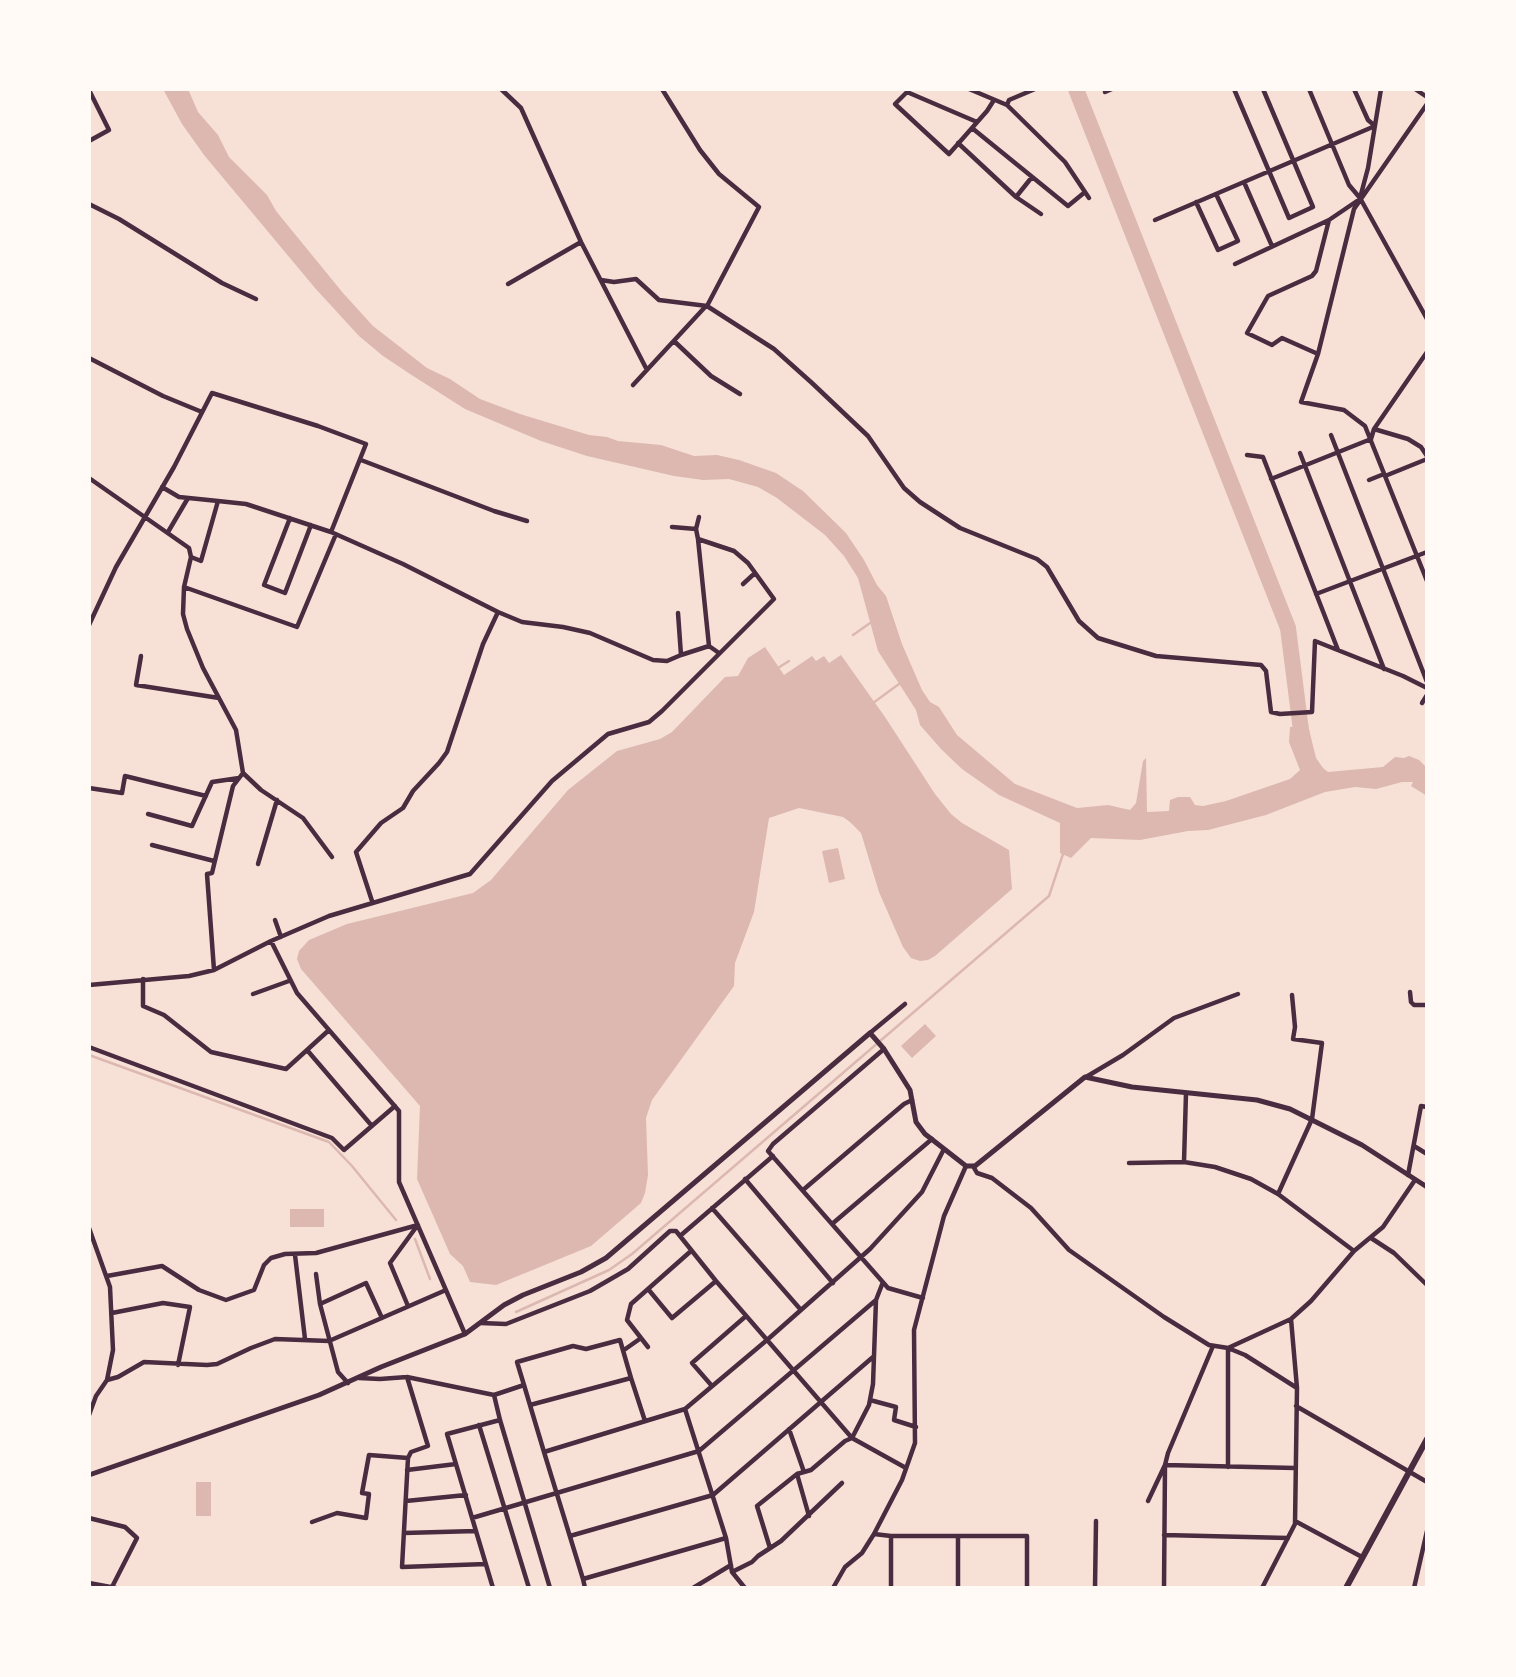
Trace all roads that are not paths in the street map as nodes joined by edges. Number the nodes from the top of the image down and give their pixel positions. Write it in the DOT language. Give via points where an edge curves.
graph roads {
  1 [pos="501,89"];
  2 [pos="662,89"];
  3 [pos="969,89"];
  4 [pos="1035,89"];
  5 [pos="1111,89"];
  6 [pos="1234,89"];
  7 [pos="1263,89"];
  8 [pos="1308,89"];
  9 [pos="1354,89"];
  10 [pos="1381,89"];
  11 [pos="1415,89"];
  12 [pos="89,90"];
  13 [pos="908,91"];
  14 [pos="1105,92"];
  15 [pos="1427,97"];
  16 [pos="993,100"];
  17 [pos="1427,104"];
  18 [pos="1007,105"];
  19 [pos="977,122"];
  20 [pos="1374,126"];
  21 [pos="972,128"];
  22 [pos="89,141"];
  23 [pos="958,143"];
  24 [pos="1332,144"];
  25 [pos="1294,161"];
  26 [pos="1269,172"];
  27 [pos="1033,177"];
  28 [pos="1244,182"];
  29 [pos="1085,192"];
  30 [pos="1216,194"];
  31 [pos="1016,197"];
  32 [pos="1089,198"];
  33 [pos="1360,198"];
  34 [pos="1196,202"];
  35 [pos="89,204"];
  36 [pos="1041,214"];
  37 [pos="1154,219"];
  38 [pos="1329,220"];
  39 [pos="581,242"];
  40 [pos="1272,246"];
  41 [pos="1235,264"];
  42 [pos="600,280"];
  43 [pos="508,284"];
  44 [pos="256,299"];
  45 [pos="707,306"];
  46 [pos="1427,319"];
  47 [pos="674,341"];
  48 [pos="1427,352"];
  49 [pos="1318,354"];
  50 [pos="89,358"];
  51 [pos="647,370"];
  52 [pos="633,385"];
  53 [pos="740,394"];
  54 [pos="202,412"];
  55 [pos="1374,429"];
  56 [pos="1331,435"];
  57 [pos="1371,439"];
  58 [pos="1338,452"];
  59 [pos="1300,453"];
  60 [pos="1247,455"];
  61 [pos="361,460"];
  62 [pos="1426,460"];
  63 [pos="1305,465"];
  64 [pos="1385,475"];
  65 [pos="89,478"];
  66 [pos="1271,479"];
  67 [pos="1369,480"];
  68 [pos="162,487"];
  69 [pos="188,498"];
  70 [pos="218,501"];
  71 [pos="145,516"];
  72 [pos="699,517"];
  73 [pos="290,518"];
  74 [pos="527,521"];
  75 [pos="312,525"];
  76 [pos="672,527"];
  77 [pos="696,529"];
  78 [pos="167,532"];
  79 [pos="333,533"];
  80 [pos="698,539"];
  81 [pos="1427,552"];
  82 [pos="1417,556"];
  83 [pos="191,557"];
  84 [pos="1383,568"];
  85 [pos="755,573"];
  86 [pos="1350,581"];
  87 [pos="1427,581"];
  88 [pos="743,584"];
  89 [pos="184,587"];
  90 [pos="1317,594"];
  91 [pos="498,612"];
  92 [pos="678,613"];
  93 [pos="89,625"];
  94 [pos="709,646"];
  95 [pos="1339,650"];
  96 [pos="719,653"];
  97 [pos="681,655"];
  98 [pos="141,656"];
  99 [pos="1384,669"];
  100 [pos="1427,682"];
  101 [pos="1427,688"];
  102 [pos="1427,695"];
  103 [pos="219,698"];
  104 [pos="1422,703"];
  105 [pos="243,772"];
  106 [pos="239,778"];
  107 [pos="89,788"];
  108 [pos="206,796"];
  109 [pos="277,800"];
  110 [pos="148,814"];
  111 [pos="152,845"];
  112 [pos="332,857"];
  113 [pos="214,861"];
  114 [pos="258,864"];
  115 [pos="372,901"];
  116 [pos="275,920"];
  117 [pos="281,937"];
  118 [pos="271,941"];
  119 [pos="214,970"];
  120 [pos="144,979"];
  121 [pos="289,981"];
  122 [pos="89,985"];
  123 [pos="1409,992"];
  124 [pos="253,994"];
  125 [pos="1238,994"];
  126 [pos="1292,995"];
  127 [pos="905,1004"];
  128 [pos="1427,1005"];
  129 [pos="329,1030"];
  130 [pos="870,1033"];
  131 [pos="89,1047"];
  132 [pos="884,1049"];
  133 [pos="307,1050"];
  134 [pos="1085,1077"];
  135 [pos="1186,1091"];
  136 [pos="912,1100"];
  137 [pos="395,1107"];
  138 [pos="1427,1107"];
  139 [pos="1312,1119"];
  140 [pos="372,1126"];
  141 [pos="932,1139"];
  142 [pos="1414,1146"];
  143 [pos="944,1149"];
  144 [pos="1427,1154"];
  145 [pos="773,1156"];
  146 [pos="1184,1162"];
  147 [pos="1129,1163"];
  148 [pos="969,1166"];
  149 [pos="1408,1175"];
  150 [pos="745,1179"];
  151 [pos="1415,1180"];
  152 [pos="1427,1187"];
  153 [pos="803,1190"];
  154 [pos="1278,1194"];
  155 [pos="712,1208"];
  156 [pos="832,1224"];
  157 [pos="418,1225"];
  158 [pos="89,1228"];
  159 [pos="680,1236"];
  160 [pos="1371,1238"];
  161 [pos="691,1251"];
  162 [pos="1354,1251"];
  163 [pos="295,1255"];
  164 [pos="862,1257"];
  165 [pos="316,1274"];
  166 [pos="107,1276"];
  167 [pos="716,1281"];
  168 [pos="883,1282"];
  169 [pos="833,1283"];
  170 [pos="1427,1285"];
  171 [pos="648,1289"];
  172 [pos="446,1290"];
  173 [pos="923,1298"];
  174 [pos="876,1300"];
  175 [pos="320,1304"];
  176 [pos="408,1306"];
  177 [pos="801,1310"];
  178 [pos="112,1313"];
  179 [pos="746,1316"];
  180 [pos="382,1318"];
  181 [pos="1291,1319"];
  182 [pos="480,1323"];
  183 [pos="465,1334"];
  184 [pos="640,1338"];
  185 [pos="304,1339"];
  186 [pos="767,1340"];
  187 [pos="329,1341"];
  188 [pos="1213,1346"];
  189 [pos="648,1347"];
  190 [pos="1228,1348"];
  191 [pos="624,1350"];
  192 [pos="873,1357"];
  193 [pos="178,1365"];
  194 [pos="794,1371"];
  195 [pos="407,1377"];
  196 [pos="358,1378"];
  197 [pos="631,1378"];
  198 [pos="107,1380"];
  199 [pos="348,1383"];
  200 [pos="524,1385"];
  201 [pos="712,1386"];
  202 [pos="1297,1388"];
  203 [pos="494,1395"];
  204 [pos="870,1400"];
  205 [pos="821,1402"];
  206 [pos="530,1405"];
  207 [pos="1296,1406"];
  208 [pos="685,1409"];
  209 [pos="89,1416"];
  210 [pos="500,1420"];
  211 [pos="645,1420"];
  212 [pos="479,1425"];
  213 [pos="916,1427"];
  214 [pos="789,1429"];
  215 [pos="852,1438"];
  216 [pos="1427,1439"];
  217 [pos="699,1451"];
  218 [pos="544,1452"];
  219 [pos="408,1458"];
  220 [pos="456,1464"];
  221 [pos="1165,1465"];
  222 [pos="1228,1466"];
  223 [pos="906,1468"];
  224 [pos="1295,1468"];
  225 [pos="408,1471"];
  226 [pos="804,1472"];
  227 [pos="1409,1472"];
  228 [pos="797,1474"];
  229 [pos="89,1475"];
  230 [pos="1427,1482"];
  231 [pos="842,1483"];
  232 [pos="556,1492"];
  233 [pos="713,1494"];
  234 [pos="466,1495"];
  235 [pos="406,1501"];
  236 [pos="525,1501"];
  237 [pos="1148,1501"];
  238 [pos="504,1507"];
  239 [pos="809,1516"];
  240 [pos="89,1518"];
  241 [pos="472,1518"];
  242 [pos="1096,1521"];
  243 [pos="1296,1521"];
  244 [pos="312,1522"];
  245 [pos="476,1531"];
  246 [pos="1427,1531"];
  247 [pos="404,1533"];
  248 [pos="874,1534"];
  249 [pos="1164,1535"];
  250 [pos="570,1536"];
  251 [pos="891,1536"];
  252 [pos="958,1536"];
  253 [pos="726,1538"];
  254 [pos="1287,1538"];
  255 [pos="770,1548"];
  256 [pos="1362,1557"];
  257 [pos="486,1564"];
  258 [pos="731,1564"];
  259 [pos="732,1572"];
  260 [pos="583,1579"];
  261 [pos="703,1582"];
  262 [pos="89,1583"];
  263 [pos="114,1587"];
  264 [pos="493,1588"];
  265 [pos="529,1588"];
  266 [pos="550,1588"];
  267 [pos="585,1588"];
  268 [pos="693,1588"];
  269 [pos="706,1588"];
  270 [pos="745,1588"];
  271 [pos="833,1588"];
  272 [pos="891,1588"];
  273 [pos="958,1588"];
  274 [pos="1027,1588"];
  275 [pos="1095,1588"];
  276 [pos="1164,1588"];
  277 [pos="1262,1588"];
  278 [pos="1346,1588"];
  279 [pos="1415,1588"];
  1 -- 39 [label="street" via="521,108"];
  2 -- 45 [label="street" via="719,174 759,206"];
  3 -- 16 [label="street"];
  4 -- 18 [label="street"];
  5 -- 14 [label="street"];
  6 -- 26 [label="street"];
  7 -- 25 [label="street"];
  8 -- 24 [label="street"];
  9 -- 20 [label="street"];
  10 -- 20 [label="street"];
  11 -- 15 [label="street"];
  12 -- 22 [label="street" via="109,130"];
  13 -- 19 [label="street"];
  13 -- 23 [label="street" via="895,104 949,154"];
  16 -- 18 [label="street"];
  16 -- 19 [label="street"];
  17 -- 33 [label="street"];
  18 -- 29 [label="street" via="1065,162"];
  19 -- 21 [label="street"];
  20 -- 24 [label="street"];
  20 -- 33 [label="street"];
  21 -- 23 [label="street"];
  21 -- 27 [label="street"];
  23 -- 31 [label="street"];
  24 -- 25 [label="street"];
  24 -- 33 [label="street" via="1349,185"];
  25 -- 26 [label="street"];
  25 -- 26 [label="street" via="1313,207 1289,219"];
  26 -- 28 [label="street"];
  27 -- 29 [label="street" via="1068,206"];
  27 -- 31 [label="street"];
  28 -- 30 [label="street"];
  28 -- 40 [label="street"];
  29 -- 32 [label="street"];
  30 -- 34 [label="street"];
  30 -- 34 [label="street" via="1238,241 1218,250"];
  31 -- 36 [label="street"];
  33 -- 38 [label="street"];
  33 -- 46 [label="street"];
  33 -- 49 [label="street"];
  34 -- 37 [label="street"];
  35 -- 44 [label="street"];
  38 -- 40 [label="street"];
  38 -- 49 [label="street" via="1316,271 1268,296 1247,333 1272,345 1282,338"];
  39 -- 42 [label="street"];
  39 -- 43 [label="street"];
  40 -- 41 [label="street"];
  42 -- 45 [label="street" via="636,279 659,300"];
  42 -- 51 [label="street"];
  45 -- 47 [label="street"];
  45 -- 95 [label="street" via="774,349 812,383 868,436 904,488 920,502 960,528 1022,551 1047,568 1079,621 1098,638 1156,656 1261,665 1266,671 1271,712 1289,713 1312,712 1315,641"];
  47 -- 51 [label="street"];
  47 -- 53 [label="street" via="711,376"];
  48 -- 55 [label="street"];
  49 -- 57 [label="street" via="1301,402 1351,413"];
  50 -- 54 [label="street"];
  51 -- 52 [label="street"];
  54 -- 61 [label="street" via="212,393 366,444"];
  54 -- 68 [label="street"];
  55 -- 57 [label="street"];
  55 -- 62 [label="street" via="1408,439 1421,447"];
  56 -- 58 [label="street"];
  57 -- 58 [label="street"];
  57 -- 64 [label="street"];
  58 -- 63 [label="street"];
  58 -- 84 [label="street"];
  59 -- 63 [label="street"];
  60 -- 66 [label="street" via="1263,457"];
  61 -- 74 [label="street"];
  61 -- 79 [label="street"];
  62 -- 64 [label="street"];
  63 -- 66 [label="street"];
  63 -- 86 [label="street"];
  64 -- 67 [label="street"];
  64 -- 82 [label="street"];
  65 -- 71 [label="street"];
  66 -- 90 [label="street"];
  68 -- 69 [label="street"];
  68 -- 71 [label="street"];
  69 -- 70 [label="street"];
  69 -- 78 [label="street"];
  70 -- 73 [label="street" via="246,504"];
  70 -- 83 [label="street" via="201,561"];
  71 -- 78 [label="street"];
  71 -- 93 [label="street"];
  72 -- 77 [label="street"];
  73 -- 75 [label="street"];
  73 -- 75 [label="street" via="264,585 285,593"];
  75 -- 79 [label="street"];
  76 -- 77 [label="street"];
  77 -- 80 [label="street"];
  78 -- 83 [label="street" via="189,548"];
  79 -- 89 [label="street" via="296,627"];
  79 -- 91 [label="street"];
  80 -- 85 [label="street" via="734,551"];
  80 -- 94 [label="street"];
  81 -- 82 [label="street"];
  82 -- 84 [label="street"];
  82 -- 87 [label="street"];
  83 -- 89 [label="street"];
  84 -- 86 [label="street"];
  84 -- 100 [label="street"];
  85 -- 88 [label="street"];
  85 -- 96 [label="street" via="774,599"];
  86 -- 90 [label="street"];
  86 -- 99 [label="street"];
  89 -- 103 [label="street" via="187,629"];
  90 -- 95 [label="street"];
  91 -- 97 [label="street" via="522,622 590,633 653,660"];
  91 -- 115 [label="street" via="447,752 402,808 381,823 356,852"];
  92 -- 97 [label="street"];
  94 -- 96 [label="street"];
  94 -- 97 [label="street"];
  95 -- 99 [label="street"];
  96 -- 115 [label="street" via="649,722 608,734 579,757 470,874"];
  98 -- 103 [label="street" via="136,685"];
  99 -- 101 [label="street"];
  102 -- 104 [label="street"];
  103 -- 105 [label="street" via="236,730"];
  105 -- 106 [label="street"];
  105 -- 109 [label="street"];
  106 -- 108 [label="street" via="212,782"];
  106 -- 113 [label="street"];
  107 -- 108 [label="street" via="122,793 125,776"];
  108 -- 110 [label="street" via="192,826"];
  109 -- 112 [label="street" via="303,818"];
  109 -- 114 [label="street"];
  111 -- 113 [label="street"];
  113 -- 119 [label="street" via="212,873 206,874"];
  115 -- 117 [label="street"];
  116 -- 117 [label="street"];
  117 -- 118 [label="street"];
  118 -- 119 [label="street"];
  118 -- 121 [label="street"];
  119 -- 120 [label="street"];
  120 -- 122 [label="street"];
  120 -- 133 [label="street" via="143,1006 164,1015 211,1052 286,1069"];
  121 -- 124 [label="street"];
  121 -- 129 [label="street"];
  123 -- 128 [label="street" via="1414,1005"];
  125 -- 134 [label="street" via="1174,1018"];
  126 -- 139 [label="street" via="1293,1039 1322,1043"];
  127 -- 130 [label="street"];
  129 -- 133 [label="street"];
  129 -- 137 [label="street"];
  130 -- 132 [label="street"];
  130 -- 182 [label="street" via="606,1258 523,1294"];
  131 -- 140 [label="street" via="332,1138 344,1150"];
  132 -- 136 [label="street"];
  132 -- 145 [label="street" via="773,1144 768,1151"];
  133 -- 140 [label="street"];
  134 -- 135 [label="street"];
  134 -- 148 [label="street" via="975,1166"];
  135 -- 139 [label="street" via="1257,1100"];
  135 -- 146 [label="street"];
  136 -- 141 [label="street" via="916,1122"];
  136 -- 153 [label="street"];
  137 -- 140 [label="street"];
  137 -- 157 [label="street" via="400,1111 399,1182"];
  138 -- 142 [label="street" via="1422,1106"];
  139 -- 149 [label="street" via="1362,1144"];
  139 -- 154 [label="street"];
  141 -- 143 [label="street"];
  141 -- 156 [label="street"];
  142 -- 144 [label="street"];
  142 -- 149 [label="street"];
  143 -- 148 [label="street"];
  143 -- 164 [label="street" via="922,1192"];
  145 -- 150 [label="street"];
  145 -- 153 [label="street"];
  146 -- 147 [label="street"];
  146 -- 154 [label="street" via="1251,1179"];
  148 -- 173 [label="street" via="944,1216"];
  148 -- 188 [label="street" via="1031,1208 1069,1250"];
  149 -- 151 [label="street"];
  150 -- 155 [label="street"];
  150 -- 169 [label="street"];
  151 -- 152 [label="street"];
  151 -- 160 [label="street"];
  153 -- 156 [label="street"];
  154 -- 162 [label="street"];
  155 -- 159 [label="street"];
  155 -- 177 [label="street"];
  156 -- 164 [label="street"];
  157 -- 163 [label="street"];
  157 -- 172 [label="street"];
  157 -- 176 [label="street" via="390,1263"];
  158 -- 166 [label="street"];
  159 -- 161 [label="street"];
  159 -- 182 [label="street" via="670,1231 628,1269 590,1291 506,1324"];
  160 -- 162 [label="street"];
  160 -- 170 [label="street"];
  161 -- 167 [label="street"];
  161 -- 171 [label="street"];
  162 -- 181 [label="street"];
  163 -- 166 [label="street" via="271,1258 254,1290 226,1300 199,1290 162,1266"];
  163 -- 185 [label="street"];
  164 -- 168 [label="street"];
  164 -- 169 [label="street"];
  165 -- 175 [label="street"];
  166 -- 178 [label="street"];
  167 -- 171 [label="street" via="672,1318"];
  167 -- 179 [label="street"];
  168 -- 173 [label="street" via="888,1288"];
  168 -- 174 [label="street"];
  169 -- 177 [label="street"];
  171 -- 184 [label="street" via="631,1304 627,1320"];
  172 -- 176 [label="street"];
  172 -- 183 [label="street"];
  173 -- 213 [label="street" via="914,1330"];
  174 -- 192 [label="street"];
  174 -- 194 [label="street"];
  175 -- 180 [label="street" via="366,1283"];
  175 -- 187 [label="street"];
  176 -- 180 [label="street"];
  177 -- 186 [label="street"];
  178 -- 193 [label="street" via="163,1303 190,1307"];
  178 -- 198 [label="street" via="113,1350"];
  179 -- 186 [label="street"];
  179 -- 201 [label="street" via="692,1363"];
  180 -- 187 [label="street"];
  181 -- 190 [label="street"];
  181 -- 202 [label="street"];
  182 -- 183 [label="street"];
  183 -- 196 [label="street"];
  184 -- 189 [label="street"];
  184 -- 191 [label="street"];
  185 -- 187 [label="street"];
  185 -- 193 [label="street" via="275,1339 217,1364"];
  186 -- 194 [label="street"];
  186 -- 201 [label="street"];
  187 -- 199 [label="street" via="338,1372"];
  188 -- 190 [label="street"];
  188 -- 221 [label="street"];
  190 -- 202 [label="street"];
  190 -- 222 [label="street"];
  191 -- 197 [label="street"];
  191 -- 200 [label="street" via="620,1340 586,1349 573,1346 517,1362"];
  192 -- 204 [label="street"];
  192 -- 205 [label="street"];
  193 -- 198 [label="street" via="144,1362"];
  194 -- 205 [label="street"];
  194 -- 217 [label="street"];
  195 -- 196 [label="street"];
  195 -- 203 [label="street"];
  195 -- 219 [label="street" via="428,1446 411,1452"];
  196 -- 199 [label="street"];
  197 -- 206 [label="street"];
  197 -- 211 [label="street"];
  198 -- 209 [label="street"];
  199 -- 229 [label="street"];
  200 -- 203 [label="street"];
  200 -- 206 [label="street"];
  201 -- 208 [label="street"];
  202 -- 207 [label="street"];
  203 -- 210 [label="street"];
  204 -- 213 [label="street" via="896,1407 894,1420"];
  204 -- 215 [label="street"];
  205 -- 214 [label="street"];
  205 -- 215 [label="street"];
  206 -- 218 [label="street"];
  207 -- 224 [label="street"];
  207 -- 227 [label="street"];
  208 -- 211 [label="street"];
  208 -- 217 [label="street"];
  210 -- 212 [label="street"];
  210 -- 236 [label="street"];
  211 -- 218 [label="street"];
  212 -- 220 [label="street" via="447,1434"];
  212 -- 238 [label="street"];
  213 -- 223 [label="street"];
  214 -- 226 [label="street"];
  214 -- 233 [label="street"];
  215 -- 223 [label="street"];
  215 -- 226 [label="street"];
  216 -- 227 [label="main road"];
  217 -- 232 [label="street"];
  217 -- 233 [label="street"];
  218 -- 232 [label="street"];
  219 -- 225 [label="street"];
  219 -- 244 [label="street" via="369,1455 362,1493 369,1494 366,1518 337,1513"];
  220 -- 225 [label="street"];
  220 -- 234 [label="street"];
  221 -- 222 [label="street"];
  221 -- 237 [label="street"];
  221 -- 249 [label="street"];
  222 -- 224 [label="street"];
  223 -- 248 [label="street"];
  224 -- 243 [label="street"];
  225 -- 235 [label="street"];
  226 -- 228 [label="street"];
  227 -- 230 [label="street"];
  227 -- 256 [label="main road"];
  228 -- 239 [label="street"];
  228 -- 255 [label="street" via="757,1506"];
  231 -- 239 [label="street"];
  232 -- 236 [label="street"];
  232 -- 250 [label="street"];
  233 -- 250 [label="street"];
  233 -- 253 [label="street"];
  234 -- 235 [label="street"];
  234 -- 241 [label="street"];
  235 -- 247 [label="street"];
  236 -- 238 [label="street"];
  236 -- 266 [label="street"];
  238 -- 241 [label="street"];
  238 -- 265 [label="street"];
  239 -- 255 [label="street"];
  240 -- 263 [label="street" via="125,1527 137,1538"];
  241 -- 245 [label="street"];
  242 -- 275 [label="street"];
  243 -- 254 [label="street"];
  243 -- 256 [label="street"];
  245 -- 247 [label="street"];
  245 -- 257 [label="street"];
  246 -- 279 [label="street"];
  247 -- 257 [label="street" via="402,1567"];
  248 -- 251 [label="street"];
  248 -- 271 [label="street"];
  249 -- 254 [label="street"];
  249 -- 276 [label="street"];
  250 -- 260 [label="street"];
  251 -- 252 [label="street"];
  251 -- 272 [label="street"];
  252 -- 273 [label="street"];
  252 -- 274 [label="street" via="1027,1536"];
  253 -- 258 [label="street"];
  253 -- 260 [label="street"];
  254 -- 277 [label="street"];
  255 -- 259 [label="street"];
  256 -- 278 [label="main road"];
  257 -- 264 [label="street"];
  258 -- 259 [label="street"];
  258 -- 261 [label="street"];
  259 -- 270 [label="street"];
  260 -- 267 [label="street"];
  261 -- 268 [label="street"];
  261 -- 269 [label="street"];
  262 -- 263 [label="street"];
}
